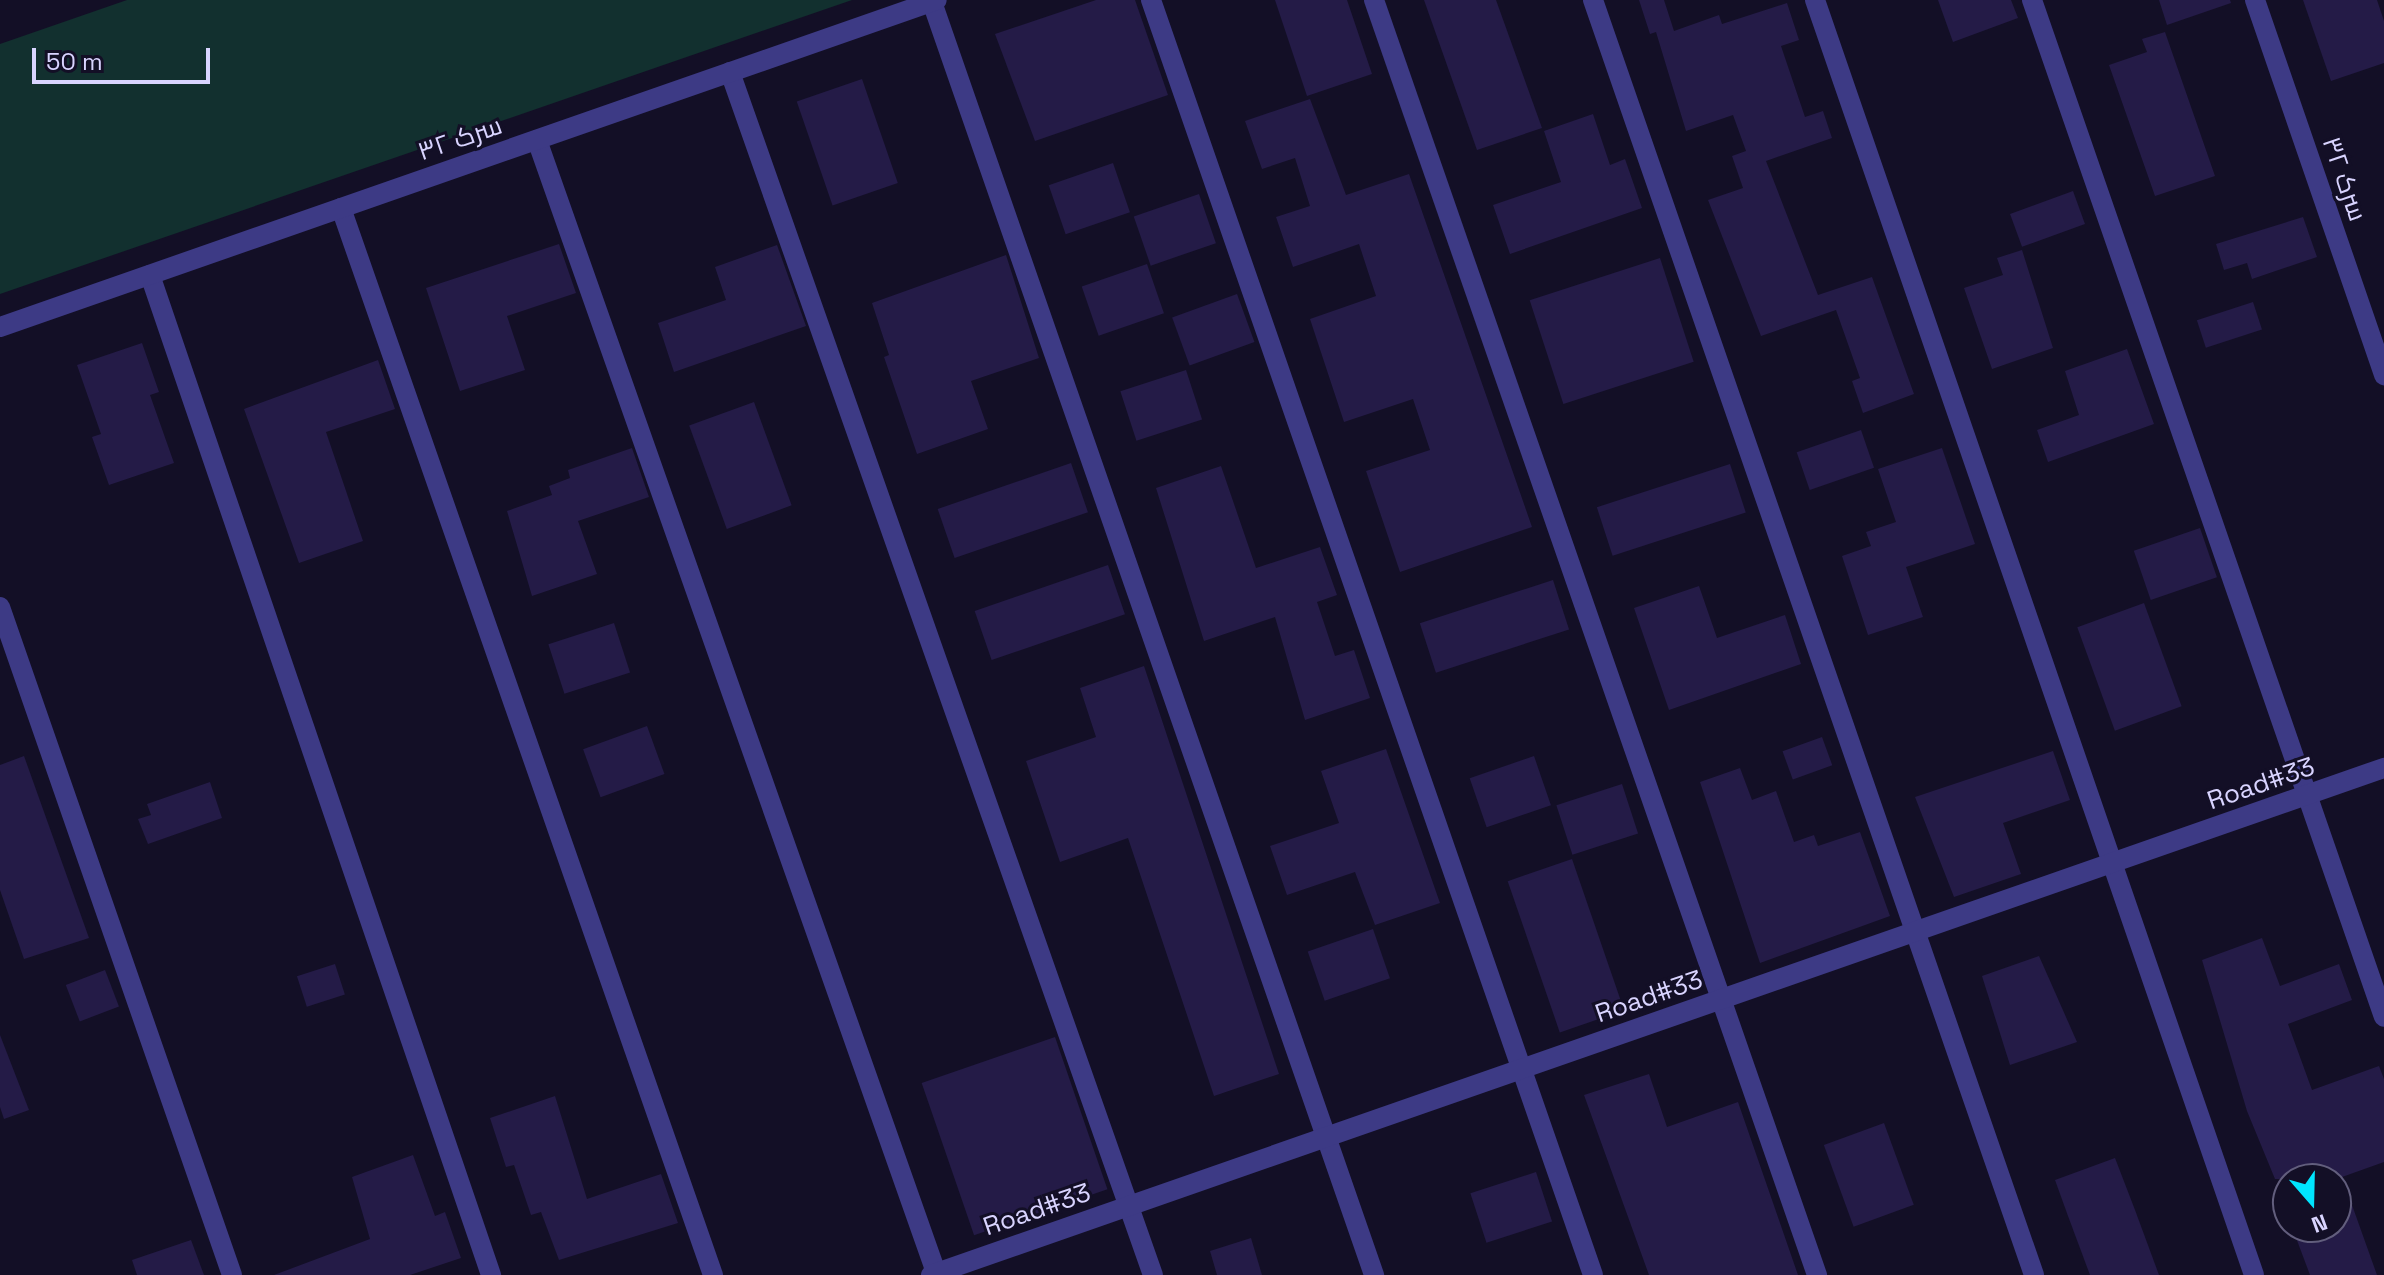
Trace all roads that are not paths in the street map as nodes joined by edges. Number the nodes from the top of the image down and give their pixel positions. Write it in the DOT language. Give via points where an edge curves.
graph roads {
  1 [pos="1151,0"];
  2 [pos="1374,0"];
  3 [pos="1593,0"];
  4 [pos="1815,0"];
  5 [pos="2032,0"];
  6 [pos="2255,0"];
  7 [pos="934,1"];
  8 [pos="730,72"];
  9 [pos="537,140"];
  10 [pos="341,208"];
  11 [pos="150,275"];
  12 [pos="0,327"];
  13 [pos="2384,375"];
  14 [pos="0,607"];
  15 [pos="2384,768"];
  16 [pos="2307,795"];
  17 [pos="2111,864"];
  18 [pos="1915,932"];
  19 [pos="1722,999"];
  20 [pos="2384,1017"];
  21 [pos="1523,1068"];
  22 [pos="1327,1137"];
  23 [pos="1129,1206"];
  24 [pos="935,1274"];
  25 [pos="232,1275"];
  26 [pos="491,1275"];
  27 [pos="713,1275"];
  28 [pos="1153,1275"];
  29 [pos="1374,1275"];
  30 [pos="1593,1275"];
  31 [pos="1817,1275"];
  32 [pos="2034,1275"];
  33 [pos="2254,1275"];
  1 -- 21 [label="street"];
  2 -- 19 [label="street"];
  3 -- 18 [label="street"];
  4 -- 17 [label="street"];
  5 -- 16 [label="street"];
  6 -- 13 [label="street, سرک ۳۲"];
  7 -- 8 [label="street, سرک ۳۲"];
  7 -- 22 [label="street"];
  8 -- 9 [label="street, سرک ۳۲"];
  8 -- 23 [label="street"];
  9 -- 10 [label="street, سرک ۳۲"];
  9 -- 24 [label="street"];
  10 -- 11 [label="street, سرک ۳۲"];
  10 -- 27 [label="street"];
  11 -- 12 [label="street, سرک ۳۲"];
  11 -- 26 [label="street"];
  14 -- 25 [label="street"];
  15 -- 16 [label="street, Road#33"];
  16 -- 17 [label="street, Road#33"];
  16 -- 20 [label="street"];
  17 -- 18 [label="street, Road#33"];
  17 -- 33 [label="street"];
  18 -- 19 [label="street, Road#33"];
  18 -- 32 [label="street"];
  19 -- 21 [label="street, Road#33"];
  19 -- 31 [label="street"];
  21 -- 22 [label="street, Road#33"];
  21 -- 30 [label="street"];
  22 -- 23 [label="street, Road#33"];
  22 -- 29 [label="street"];
  23 -- 24 [label="street, Road#33"];
  23 -- 28 [label="street"];
}
